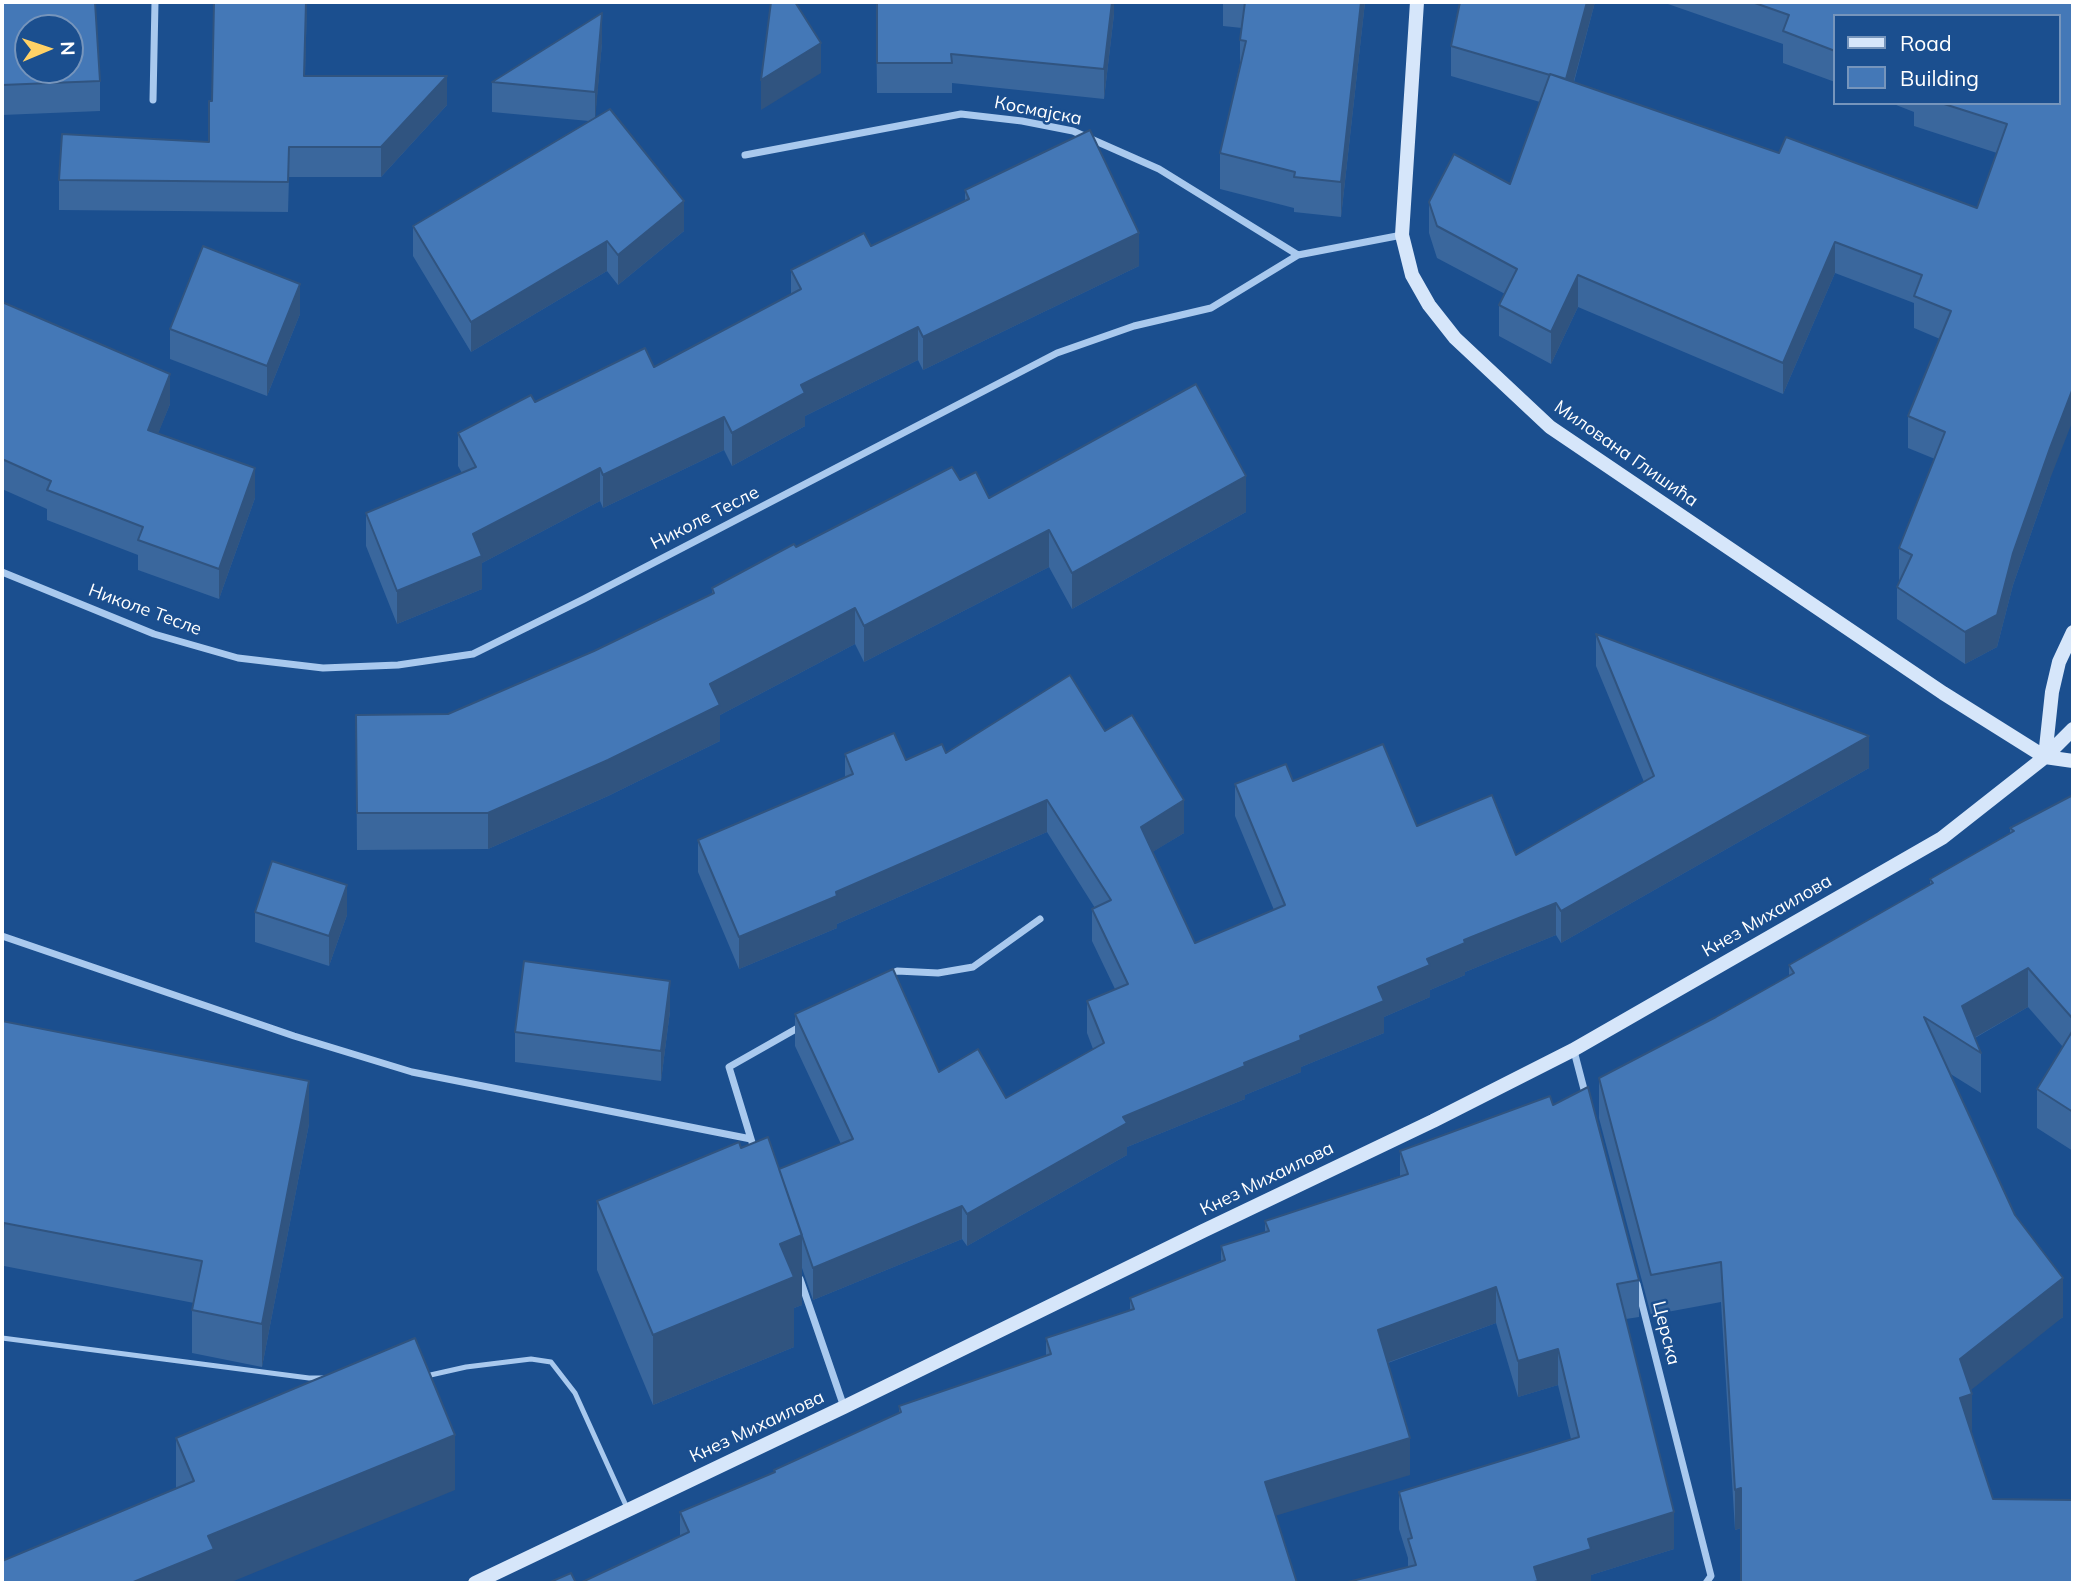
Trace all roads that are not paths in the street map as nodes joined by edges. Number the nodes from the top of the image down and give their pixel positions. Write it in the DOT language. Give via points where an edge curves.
graph roads {
  1 [pos="155,2"];
  2 [pos="1417,2"];
  3 [pos="153,100"];
  4 [pos="746,155"];
  5 [pos="1402,235"];
  6 [pos="1298,255"];
  7 [pos="2,572"];
  8 [pos="2073,632"];
  9 [pos="2073,729"];
  10 [pos="2045,757"];
  11 [pos="2073,761"];
  12 [pos="1040,919"];
  13 [pos="2,936"];
  14 [pos="873,984"];
  15 [pos="813,1019"];
  16 [pos="1573,1050"];
  17 [pos="1588,1102"];
  18 [pos="751,1139"];
  19 [pos="760,1164"];
  20 [pos="795,1267"];
  21 [pos="1633,1269"];
  22 [pos="2,1338"];
  23 [pos="421,1377"];
  24 [pos="334,1378"];
  25 [pos="844,1407"];
  26 [pos="628,1510"];
  27 [pos="475,1583"];
  28 [pos="1706,1583"];
  1 -- 3 [label="street"];
  2 -- 5 [label="main road, Милована Глишића"];
  4 -- 6 [label="street, Космајска" via="961,114 1022,121 1073,131 1159,169"];
  5 -- 6 [label="street, Николе Тесле"];
  5 -- 10 [label="main road, Милована Глишића" via="1412,275 1429,305 1479,363 1550,428"];
  6 -- 7 [label="street, Николе Тесле" via="1211,308 1134,326 1057,353 472,654 398,665 323,668 238,658 154,634"];
  8 -- 10 [label="main road" via="2052,692"];
  9 -- 10 [label="main road, Кнез Михаилова"];
  10 -- 11 [label="main road"];
  10 -- 16 [label="main road, Кнез Михаилова" via="1942,838"];
  12 -- 14 [label="street" via="974,967 938,974 897,971"];
  13 -- 18 [label="street" via="412,1072"];
  15 -- 18 [label="street" via="729,1067"];
  16 -- 17 [label="street"];
  16 -- 25 [label="main road, Кнез Михаилова"];
  18 -- 19 [label="street"];
  20 -- 25 [label="street"];
  21 -- 28 [label="street, Церска" via="1711,1577"];
  22 -- 24 [label="lane"];
  23 -- 26 [label="lane" via="531,1359 551,1362 575,1393"];
  25 -- 26 [label="main road, Кнез Михаилова"];
  26 -- 27 [label="main road, Кнез Михаилова"];
}
